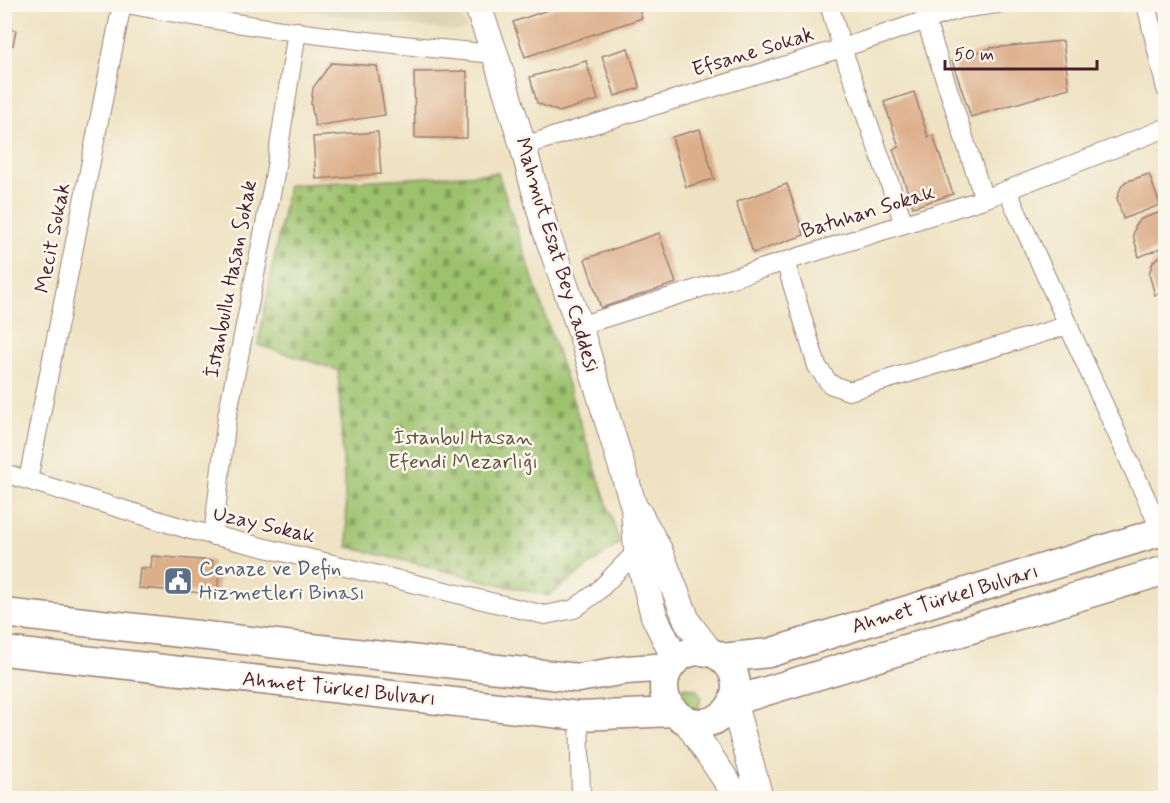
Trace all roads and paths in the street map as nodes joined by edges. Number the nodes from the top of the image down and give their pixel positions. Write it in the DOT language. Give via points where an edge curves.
graph roads {
  1 [pos="122,4"];
  2 [pos="127,4"];
  3 [pos="477,4"];
  4 [pos="829,4"];
  5 [pos="997,4"];
  6 [pos="1146,4"];
  7 [pos="959,7"];
  8 [pos="926,21"];
  9 [pos="297,31"];
  10 [pos="843,48"];
  11 [pos="495,54"];
  12 [pos="1166,89"];
  13 [pos="1166,128"];
  14 [pos="523,146"];
  15 [pos="1007,190"];
  16 [pos="984,199"];
  17 [pos="904,224"];
  18 [pos="785,261"];
  19 [pos="1069,325"];
  20 [pos="579,326"];
  21 [pos="4,474"];
  22 [pos="28,480"];
  23 [pos="634,507"];
  24 [pos="1163,530"];
  25 [pos="213,536"];
  26 [pos="637,551"];
  27 [pos="1166,570"];
  28 [pos="4,613"];
  29 [pos="4,651"];
  30 [pos="716,655"];
  31 [pos="673,664"];
  32 [pos="733,701"];
  33 [pos="579,716"];
  34 [pos="680,716"];
  35 [pos="581,798"];
  36 [pos="738,798"];
  37 [pos="760,798"];
  1 -- 22 [label="street, Mecit Sokak"];
  2 -- 9 [label="street" via="194,18"];
  3 -- 11 [label="main road, Mahmut Esat Bey Caddesi"];
  4 -- 10 [label="street"];
  5 -- 7 [label="street, Efsane Sokak"];
  6 -- 12 [label="street"];
  7 -- 8 [label="street, Efsane Sokak"];
  8 -- 10 [label="street, Efsane Sokak"];
  8 -- 16 [label="street"];
  9 -- 11 [label="street"];
  9 -- 25 [label="street, İstanbullu Hasan Sokak" via="274,179 227,417"];
  10 -- 14 [label="street, Efsane Sokak"];
  10 -- 17 [label="street"];
  11 -- 14 [label="main road, Mahmut Esat Bey Caddesi"];
  13 -- 15 [label="street, Batuhan Sokak"];
  14 -- 20 [label="main road, Mahmut Esat Bey Caddesi" via="545,228"];
  15 -- 16 [label="street, Batuhan Sokak"];
  15 -- 19 [label="street"];
  16 -- 17 [label="street, Batuhan Sokak"];
  17 -- 18 [label="street, Batuhan Sokak"];
  18 -- 19 [label="street" via="817,366 830,384 849,391"];
  18 -- 20 [label="street, Batuhan Sokak"];
  19 -- 24 [label="street"];
  20 -- 23 [label="main road, Mahmut Esat Bey Caddesi"];
  21 -- 22 [label="street, Uzay Sokak"];
  22 -- 25 [label="street, Uzay Sokak"];
  23 -- 26 [label="main road"];
  23 -- 30 [label="main road" via="659,550 688,623"];
  24 -- 30 [label="main road, Ahmet Türkel Bulvarı" via="769,653"];
  25 -- 26 [label="street, Uzay Sokak" via="545,615 574,609 597,592"];
  26 -- 31 [label="main road" via="654,616"];
  27 -- 32 [label="main road, Ahmet Türkel Bulvarı"];
  28 -- 31 [label="main road, Ahmet Türkel Bulvarı" via="578,678"];
  29 -- 33 [label="main road, Ahmet Türkel Bulvarı"];
  30 -- 31 [label="main road" via="688,653"];
  30 -- 32 [label="main road" via="730,667 736,690"];
  31 -- 34 [label="main road" via="664,690"];
  32 -- 34 [label="main road" via="727,711 707,722"];
  32 -- 37 [label="main road"];
  33 -- 34 [label="main road, Ahmet Türkel Bulvarı"];
  33 -- 35 [label="street"];
  34 -- 36 [label="main road"];
}
